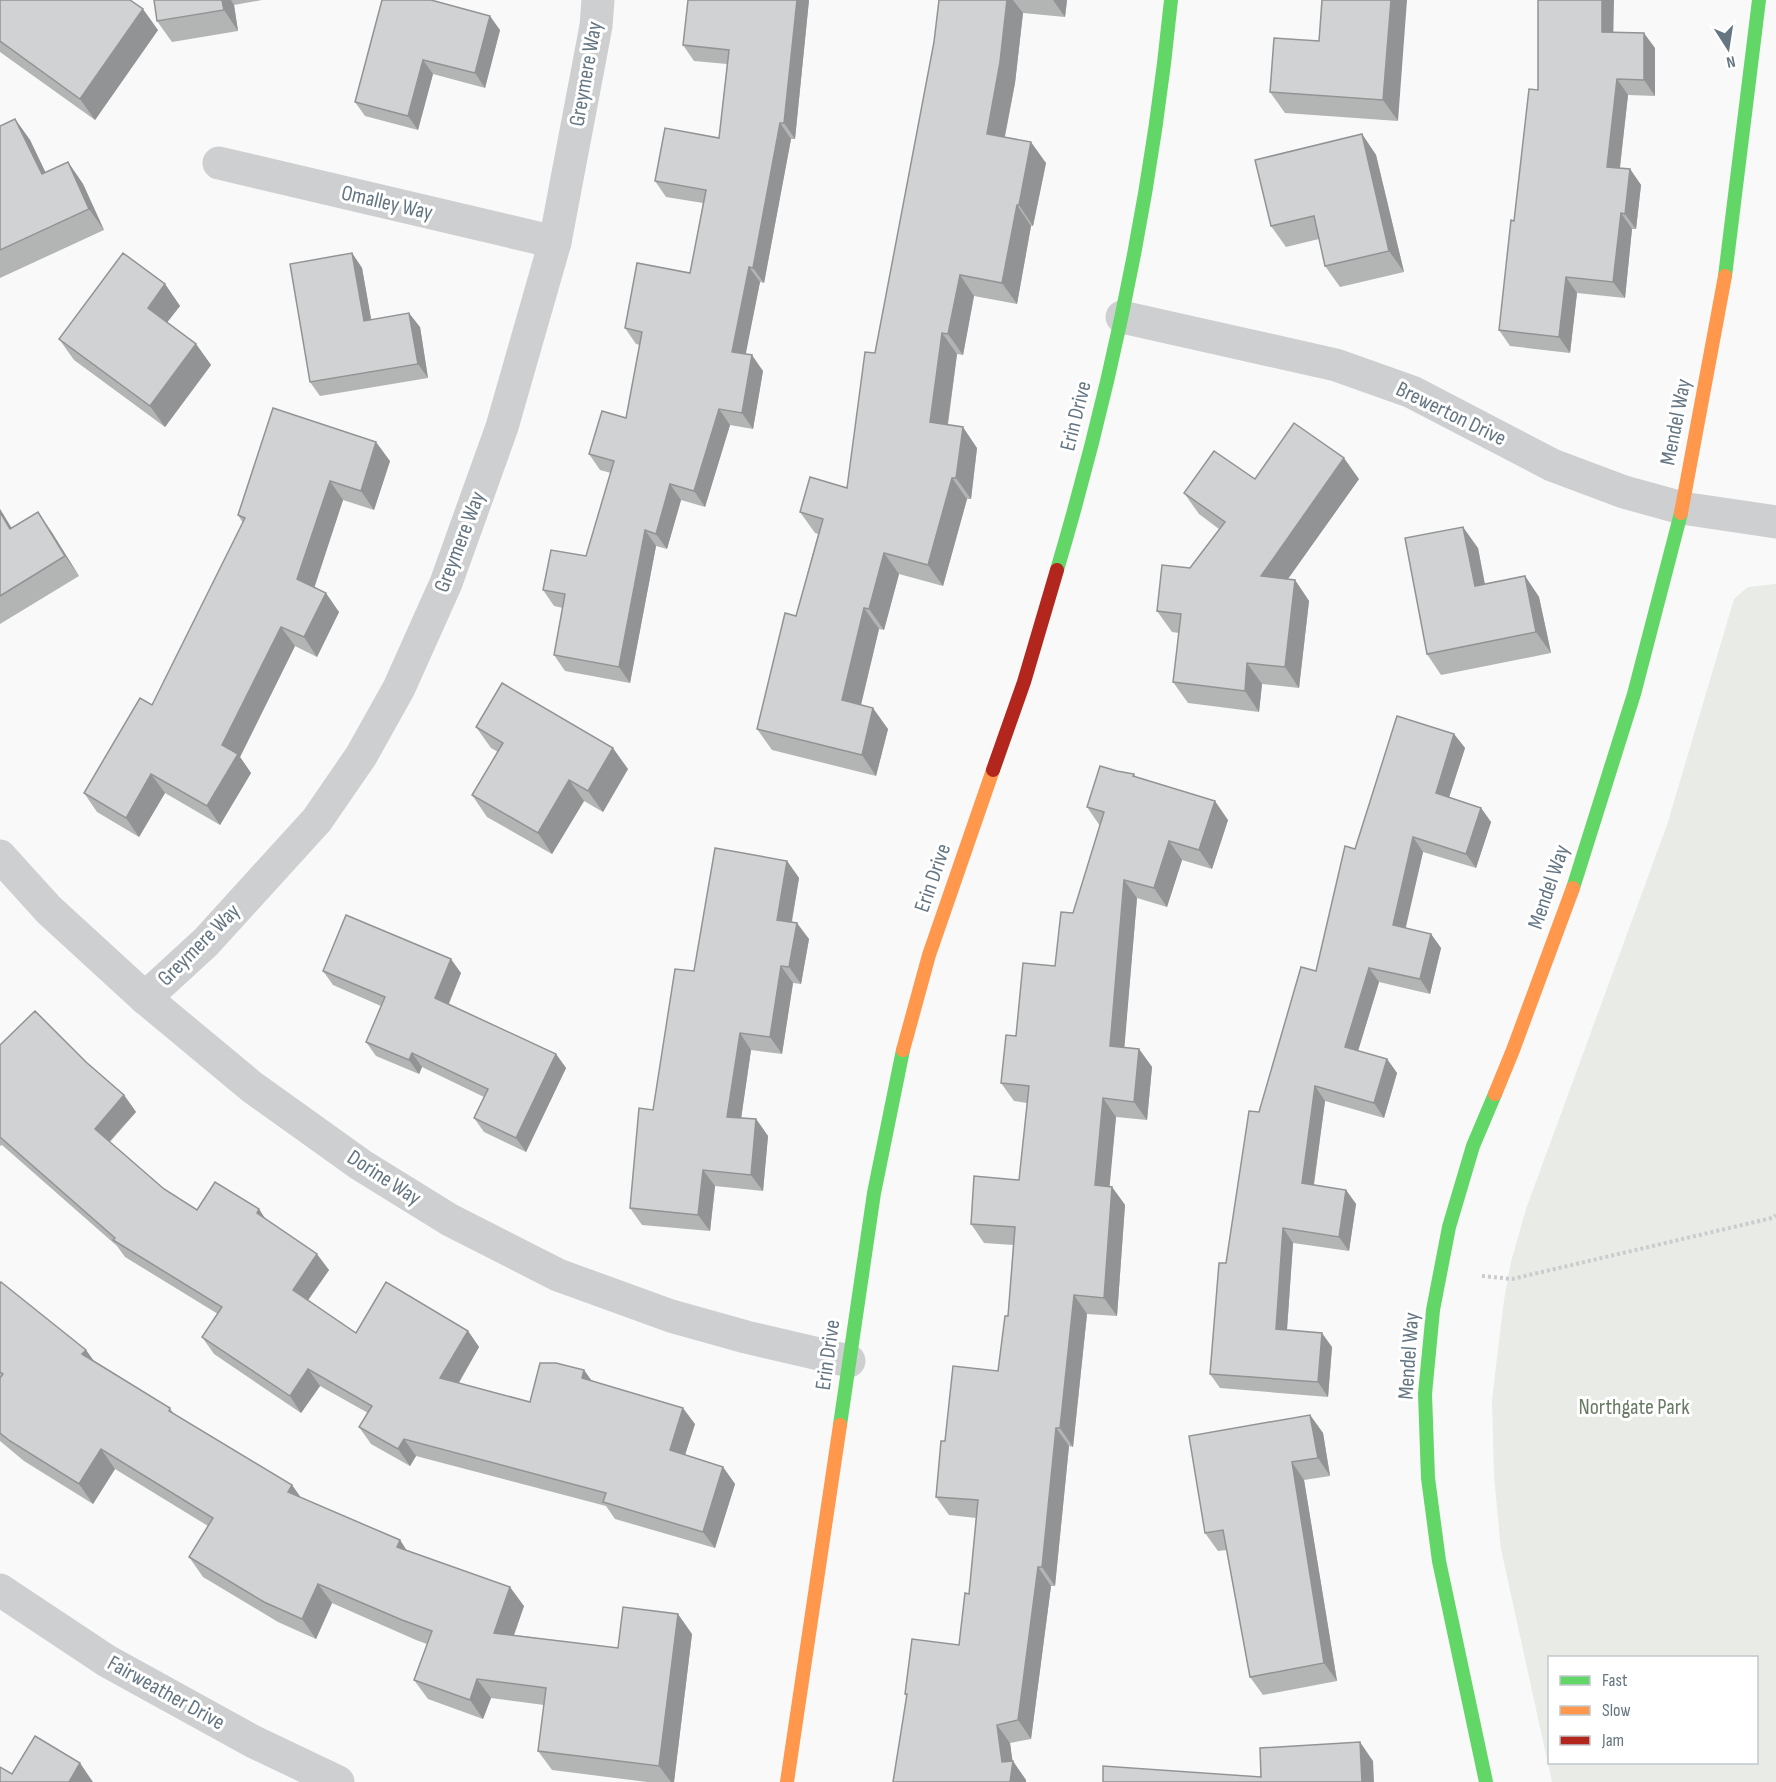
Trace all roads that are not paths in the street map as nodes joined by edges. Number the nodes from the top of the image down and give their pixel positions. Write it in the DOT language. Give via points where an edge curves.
graph roads {
  1 [pos="598,0"];
  2 [pos="1171,0"];
  3 [pos="1759,0"];
  4 [pos="219,163"];
  5 [pos="555,242"];
  6 [pos="1122,317"];
  7 [pos="1682,508"];
  8 [pos="1776,522"];
  9 [pos="0,856"];
  10 [pos="145,998"];
  11 [pos="849,1361"];
  12 [pos="0,1590"];
  13 [pos="338,1782"];
  14 [pos="787,1782"];
  15 [pos="1486,1782"];
  1 -- 5 [label="street, Greymere Way"];
  2 -- 6 [label="street, Erin Drive" via="1140,226"];
  3 -- 7 [label="street, Mendel Way" via="1727,265"];
  4 -- 5 [label="street, Omalley Way"];
  5 -- 10 [label="street, Greymere Way" via="502,428 446,583 399,688 361,756 317,820 206,942"];
  6 -- 7 [label="street, Brewerton Drive" via="1336,365 1412,392 1552,465 1624,492"];
  6 -- 11 [label="street, Erin Drive" via="1074,513 1031,660 929,954 899,1063 874,1193"];
  7 -- 8 [label="street, Brewerton Drive"];
  7 -- 15 [label="street, Mendel Way" via="1634,694 1578,873 1473,1146 1449,1227 1433,1310 1425,1394 1428,1478 1439,1561"];
  9 -- 10 [label="street, Dorine Way" via="49,910"];
  10 -- 11 [label="street, Dorine Way" via="252,1087 361,1165 450,1220 558,1275 671,1316"];
  11 -- 14 [label="street, Erin Drive"];
  12 -- 13 [label="street, Fairweather Drive" via="107,1661 254,1742"];
}
